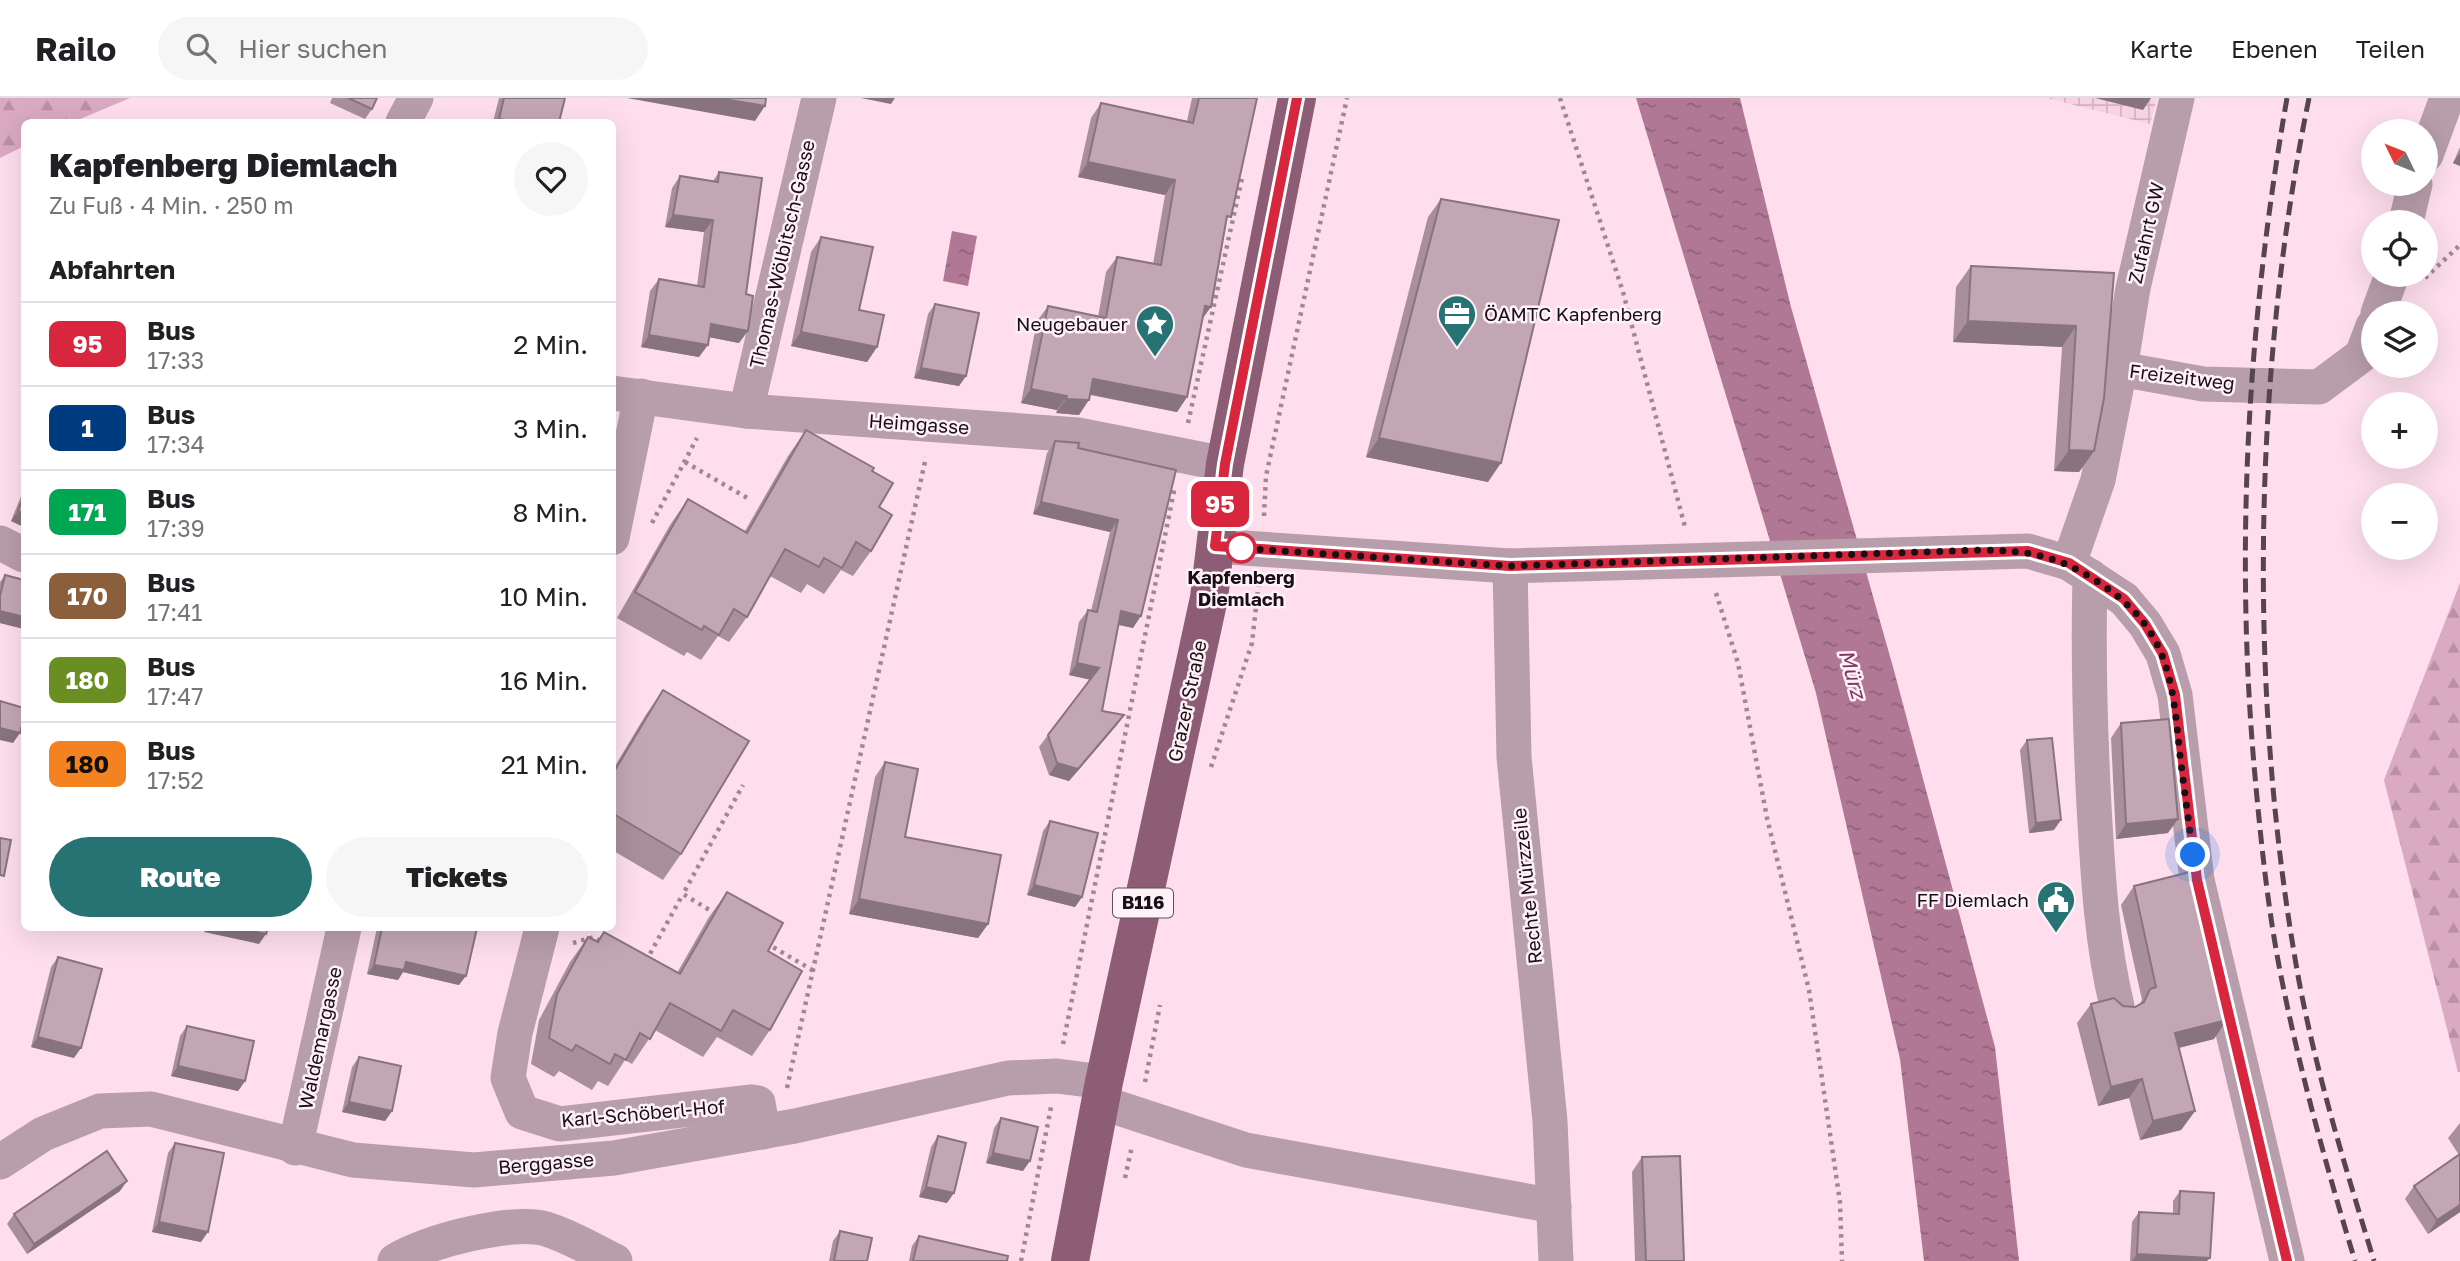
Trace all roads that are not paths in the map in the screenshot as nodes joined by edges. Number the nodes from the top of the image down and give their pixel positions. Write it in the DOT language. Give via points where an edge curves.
graph roads {
  1 [pos="416,98"];
  2 [pos="819,98"];
  3 [pos="1297,98"];
  4 [pos="2177,98"];
  5 [pos="2447,98"];
  6 [pos="405,119"];
  7 [pos="2438,122"];
  8 [pos="2361,356"];
  9 [pos="2120,369"];
  10 [pos="627,395"];
  11 [pos="730,409"];
  12 [pos="1225,464"];
  13 [pos="616,500"];
  14 [pos="0,543"];
  15 [pos="1215,546"];
  16 [pos="21,554"];
  17 [pos="1510,566"];
  18 [pos="2079,570"];
  19 [pos="343,931"];
  20 [pos="540,935"];
  21 [pos="2118,1006"];
  22 [pos="1102,1092"];
  23 [pos="771,1130"];
  24 [pos="295,1148"];
  25 [pos="0,1163"];
  26 [pos="1554,1206"];
  27 [pos="395,1261"];
  28 [pos="615,1261"];
  29 [pos="1070,1261"];
  30 [pos="1556,1261"];
  31 [pos="2287,1261"];
  1 -- 6 [label="street"];
  2 -- 11 [label="street, Thomas-Wölbitsch-Gasse"];
  3 -- 12 [label="main road, Grazer Straße / B116"];
  4 -- 9 [label="street, Zufahrt GW" via="2133,288"];
  5 -- 7 [label="street"];
  8 -- 9 [label="street, Freizeitweg" via="2319,387 2203,384"];
  9 -- 18 [label="street, Freizeitweg"];
  10 -- 11 [label="street, Heimgasse"];
  10 -- 13 [label="street"];
  11 -- 12 [label="street, Heimgasse" via="1078,435"];
  12 -- 15 [label="main road, Grazer Straße / B116"];
  14 -- 16 [label="street"];
  15 -- 17 [label="street"];
  15 -- 22 [label="main road, Grazer Straße / B116" via="1209,598"];
  17 -- 18 [label="street" via="2028,551"];
  17 -- 26 [label="street, Rechte Mürzzeile" via="1514,757 1550,1121"];
  18 -- 21 [label="street, Freizeitweg" via="2096,878"];
  18 -- 31 [label="street" via="2124,599 2163,654 2175,695 2197,880"];
  19 -- 24 [label="street, Waldemargasse"];
  20 -- 23 [label="street, Karl-Schöberl-Hof" via="508,1078 522,1112 560,1124 752,1102 758,1103"];
  22 -- 23 [label="street, Berggasse" via="1057,1076 1008,1078"];
  22 -- 26 [label="street" via="1246,1150"];
  22 -- 29 [label="main road, Grazer Straße / B116"];
  23 -- 24 [label="street, Berggasse" via="614,1158 474,1170 353,1160"];
  24 -- 25 [label="street, Berggasse" via="151,1109 100,1111 43,1133"];
  26 -- 30 [label="street, Rechte Mürzzeile"];
  27 -- 28 [label="street" via="408,1252 478,1231 544,1228"];
}
